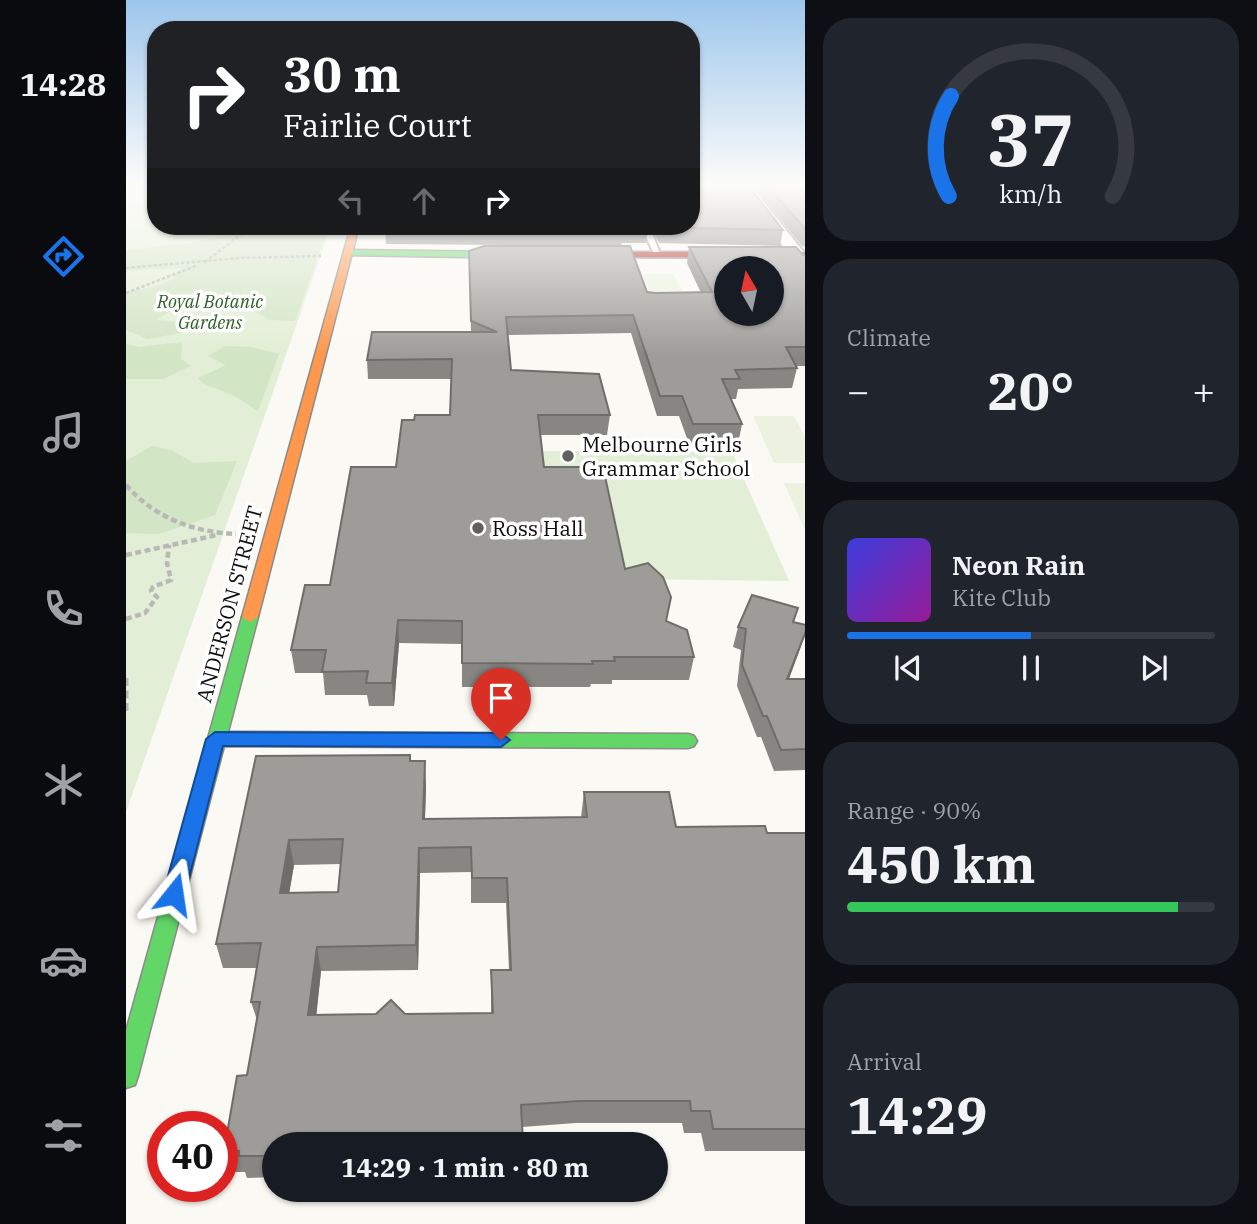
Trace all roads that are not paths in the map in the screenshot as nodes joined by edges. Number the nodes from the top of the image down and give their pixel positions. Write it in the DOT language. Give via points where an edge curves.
graph roads {
  1 [pos="350,242"];
  2 [pos="652,242"];
  3 [pos="789,242"];
  4 [pos="538,254"];
  5 [pos="565,254"];
  6 [pos="658,254"];
  7 [pos="346,256"];
  8 [pos="803,259"];
  9 [pos="215,739"];
  10 [pos="688,741"];
  11 [pos="126,1076"];
  1 -- 7 [label="street, ANDERSON STREET"];
  2 -- 6 [label="lane"];
  3 -- 8 [label="street"];
  4 -- 7 [label="street"];
  5 -- 6 [label="street"];
  6 -- 8 [label="street"];
  7 -- 9 [label="street, ANDERSON STREET"];
  9 -- 10 [label="street"];
  9 -- 11 [label="street, ANDERSON STREET"];
}
